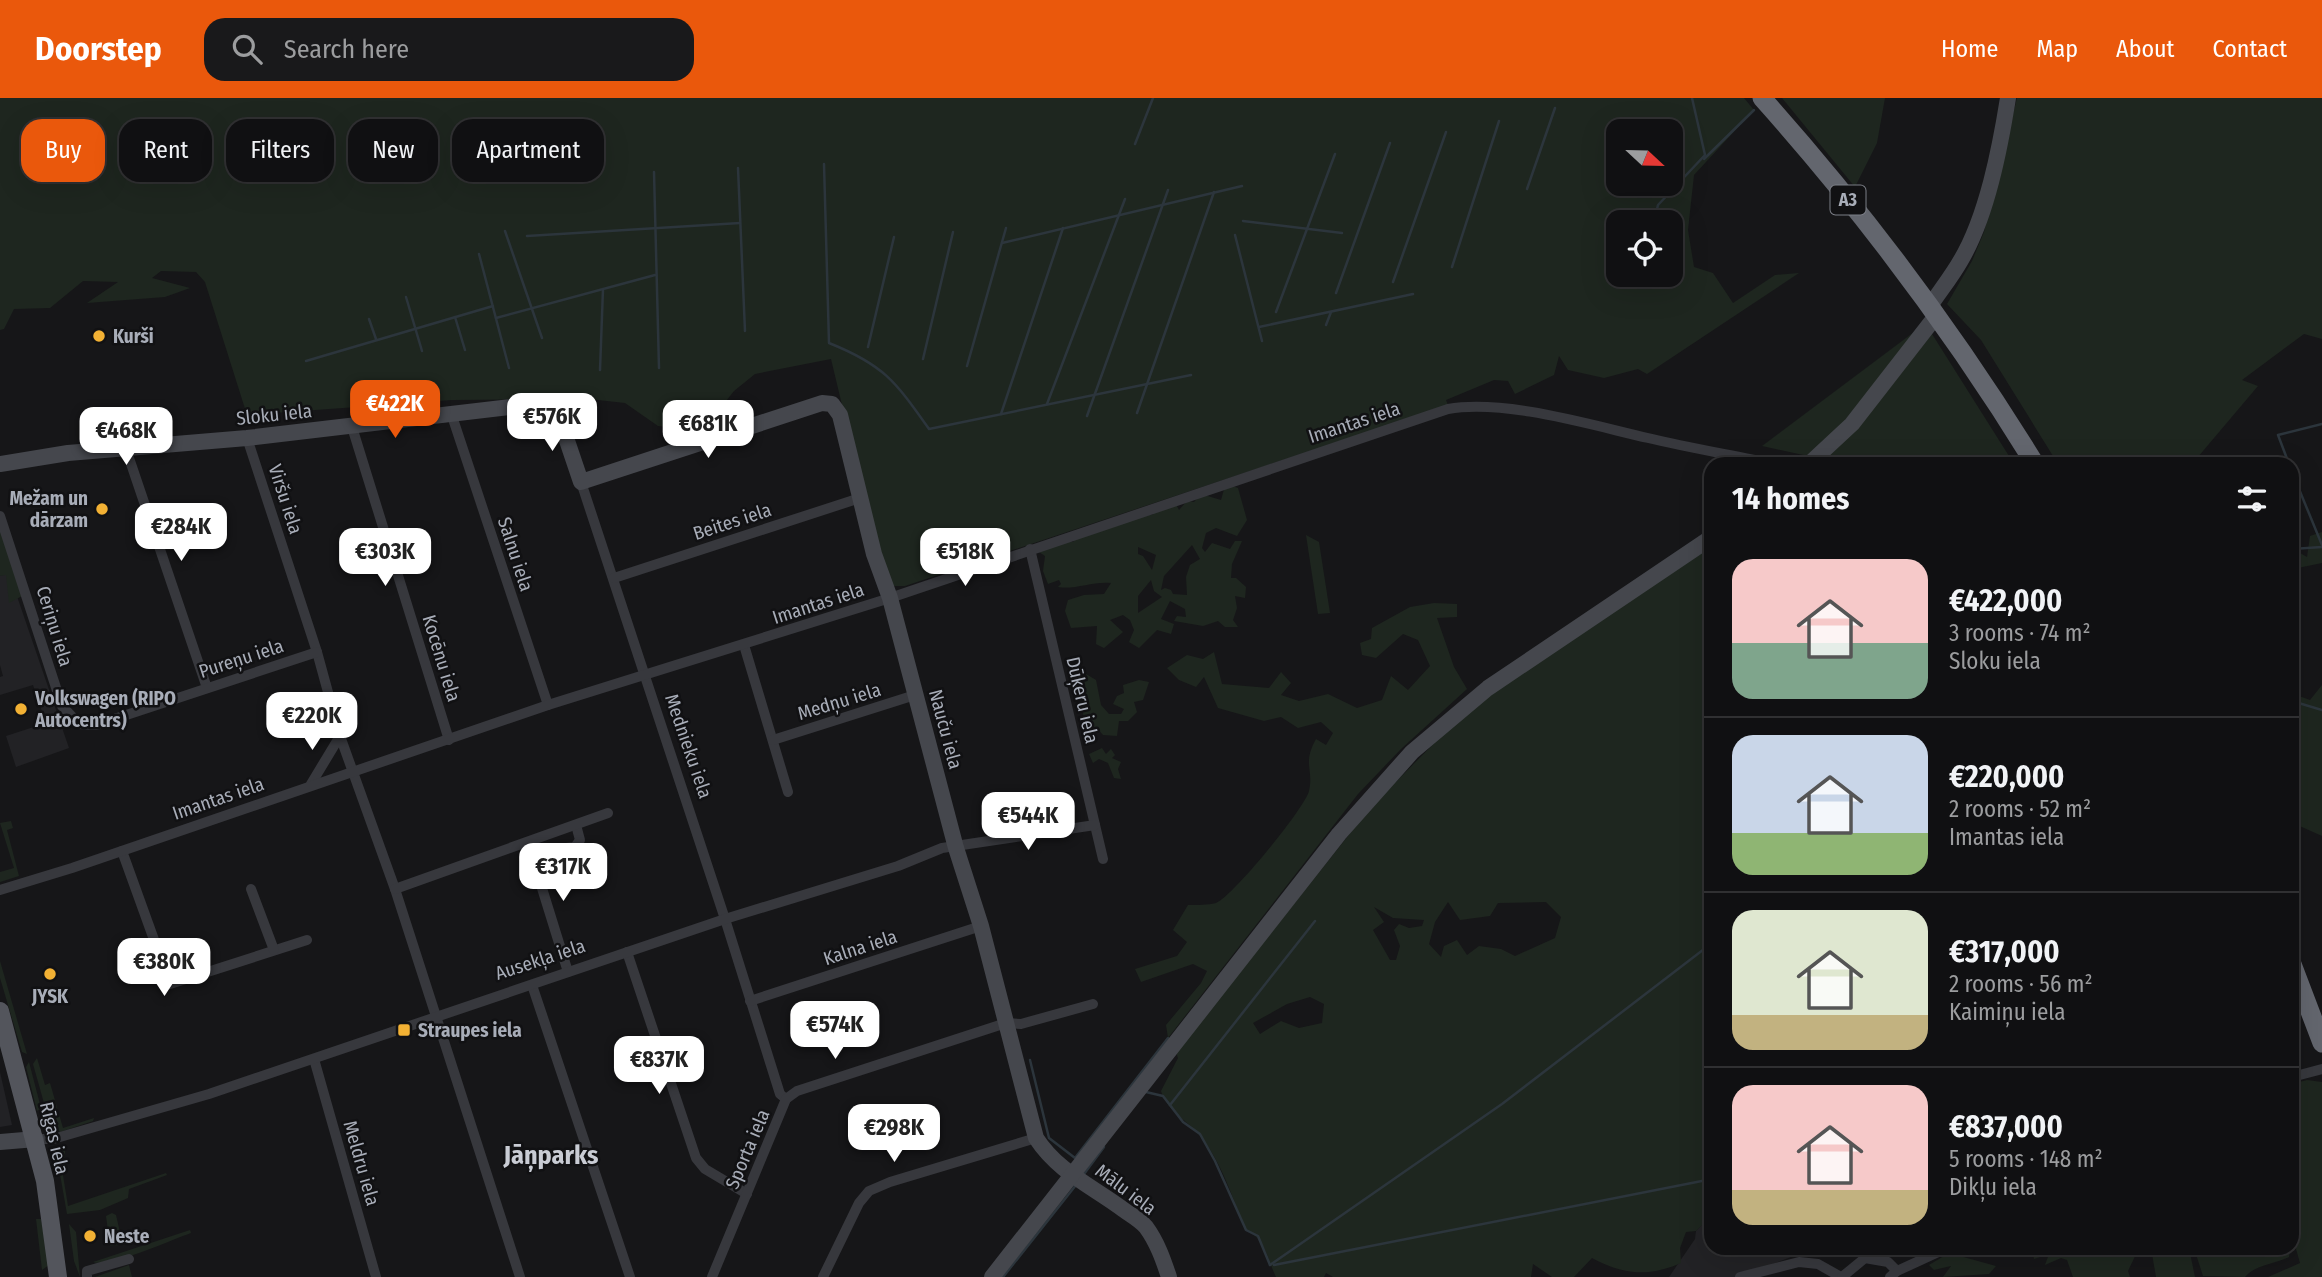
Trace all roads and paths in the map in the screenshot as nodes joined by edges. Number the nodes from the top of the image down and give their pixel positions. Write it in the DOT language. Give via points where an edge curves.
graph roads {
  1 [pos="1762,98"];
  2 [pos="2008,98"];
  3 [pos="1933,311"];
  4 [pos="550,407"];
  5 [pos="451,413"];
  6 [pos="352,427"];
  7 [pos="247,438"];
  8 [pos="126,449"];
  9 [pos="1740,457"];
  10 [pos="1817,457"];
  11 [pos="2030,457"];
  12 [pos="0,464"];
  13 [pos="581,482"];
  14 [pos="860,498"];
  15 [pos="0,516"];
  16 [pos="1704,542"];
  17 [pos="1030,549"];
  18 [pos="614,578"];
  19 [pos="890,598"];
  20 [pos="744,645"];
  21 [pos="317,652"];
  22 [pos="643,676"];
  23 [pos="207,688"];
  24 [pos="915,695"];
  25 [pos="548,705"];
  26 [pos="96,725"];
  27 [pos="340,736"];
  28 [pos="449,740"];
  29 [pos="773,740"];
  30 [pos="354,771"];
  31 [pos="311,784"];
  32 [pos="788,792"];
  33 [pos="608,813"];
  34 [pos="576,825"];
  35 [pos="1095,825"];
  36 [pos="529,848"];
  37 [pos="956,848"];
  38 [pos="122,851"];
  39 [pos="1103,859"];
  40 [pos="251,889"];
  41 [pos="395,889"];
  42 [pos="0,890"];
  43 [pos="725,919"];
  44 [pos="981,926"];
  45 [pos="307,940"];
  46 [pos="274,950"];
  47 [pos="627,953"];
  48 [pos="568,972"];
  49 [pos="2299,982"];
  50 [pos="532,985"];
  51 [pos="750,1001"];
  52 [pos="1093,1004"];
  53 [pos="0,1011"];
  54 [pos="433,1016"];
  55 [pos="1006,1023"];
  56 [pos="2322,1042"];
  57 [pos="314,1059"];
  58 [pos="2322,1069"];
  59 [pos="2299,1075"];
  60 [pos="786,1100"];
  61 [pos="1036,1138"];
  62 [pos="36,1139"];
  63 [pos="0,1142"];
  64 [pos="1071,1176"];
  65 [pos="747,1194"];
  66 [pos="1932,1255"];
  67 [pos="129,1259"];
  68 [pos="1893,1274"];
  69 [pos="58,1277"];
  70 [pos="87,1277"];
  71 [pos="376,1277"];
  72 [pos="520,1277"];
  73 [pos="630,1277"];
  74 [pos="712,1277"];
  75 [pos="823,1277"];
  76 [pos="992,1277"];
  77 [pos="1169,1277"];
  78 [pos="1740,1277"];
  79 [pos="1842,1277"];
  1 -- 3 [label="highway, A3" via="1875,232"];
  2 -- 3 [label="street" via="1980,214"];
  3 -- 10 [label="street" via="1852,425"];
  3 -- 11 [label="highway, A3"];
  4 -- 5 [label="street, Sloku iela" via="544,403"];
  4 -- 13 [label="street, Mednieku iela" via="559,417"];
  5 -- 6 [label="street, Sloku iela"];
  5 -- 25 [label="street, Salnu iela"];
  6 -- 7 [label="street, Sloku iela"];
  6 -- 28 [label="street, Kocēnu iela"];
  7 -- 8 [label="street, Sloku iela"];
  7 -- 21 [label="street, Viršu iela"];
  8 -- 12 [label="street, Sloku iela"];
  8 -- 23 [label="street"];
  9 -- 17 [label="street, Imantas iela" via="1587,422 1473,405 1448,409"];
  13 -- 14 [label="street, Nauču iela" via="822,403 832,404 840,415"];
  13 -- 18 [label="street, Mednieku iela"];
  14 -- 18 [label="street, Beites iela"];
  14 -- 19 [label="street, Nauču iela"];
  15 -- 26 [label="street, Ceriņu iela" via="62,706 79,724"];
  16 -- 64 [label="street" via="1488,688 1412,752 1339,834"];
  17 -- 19 [label="street, Imantas iela"];
  17 -- 35 [label="street, Dūķeru iela"];
  18 -- 22 [label="street, Mednieku iela"];
  19 -- 20 [label="street, Imantas iela"];
  19 -- 24 [label="street, Nauču iela"];
  20 -- 22 [label="street, Imantas iela"];
  20 -- 29 [label="street"];
  21 -- 23 [label="street, Pureņu iela"];
  21 -- 27 [label="street, Viršu iela"];
  22 -- 25 [label="street, Imantas iela"];
  22 -- 43 [label="street, Mednieku iela"];
  23 -- 26 [label="street, Pureņu iela"];
  24 -- 29 [label="street, Medņu iela"];
  24 -- 37 [label="street, Nauču iela"];
  25 -- 28 [label="street, Imantas iela"];
  27 -- 30 [label="street, Viršu iela"];
  27 -- 31 [label="street"];
  28 -- 30 [label="street, Imantas iela"];
  29 -- 32 [label="street"];
  30 -- 31 [label="street, Imantas iela"];
  30 -- 41 [label="street"];
  31 -- 38 [label="street, Imantas iela"];
  33 -- 34 [label="street"];
  34 -- 36 [label="street"];
  34 -- 36 [label="street" via="580,840 575,847"];
  35 -- 37 [label="street, Ausekļa iela"];
  35 -- 39 [label="street, Dūķeru iela"];
  36 -- 41 [label="street"];
  36 -- 48 [label="street"];
  37 -- 43 [label="street, Ausekļa iela" via="942,848"];
  37 -- 44 [label="street, Nauču iela"];
  38 -- 42 [label="street, Imantas iela"];
  38 -- 46 [label="street" via="170,984"];
  40 -- 46 [label="street"];
  41 -- 54 [label="street"];
  43 -- 47 [label="street, Ausekļa iela"];
  43 -- 51 [label="street, Mednieku iela"];
  44 -- 51 [label="street, Kalna iela"];
  44 -- 55 [label="street, Nauču iela"];
  45 -- 46 [label="street"];
  47 -- 48 [label="street, Ausekļa iela"];
  47 -- 65 [label="street" via="696,1158 705,1169"];
  48 -- 50 [label="street, Ausekļa iela"];
  49 -- 56 [label="highway"];
  50 -- 54 [label="street, Ausekļa iela"];
  50 -- 73 [label="street"];
  51 -- 60 [label="street, Mednieku iela" via="780,1094"];
  52 -- 55 [label="street, Sporta iela" via="1021,1024"];
  53 -- 62 [label="main road, Rīgas iela"];
  54 -- 57 [label="street, Ausekļa iela"];
  54 -- 72 [label="street"];
  55 -- 60 [label="street, Sporta iela" via="820,1082"];
  55 -- 61 [label="street, Nauču iela"];
  57 -- 62 [label="street, Ausekļa iela" via="118,1121 53,1139"];
  57 -- 71 [label="street, Meldru iela"];
  58 -- 59 [label="street"];
  60 -- 65 [label="street, Sporta iela"];
  61 -- 64 [label="street, Nauču iela" via="1049,1158"];
  61 -- 75 [label="street" via="869,1191"];
  62 -- 63 [label="street, Ausekļa iela"];
  62 -- 69 [label="main road, Rīgas iela"];
  64 -- 76 [label="street"];
  64 -- 77 [label="street, Mālu iela" via="1088,1183 1144,1225"];
  65 -- 74 [label="street, Sporta iela"];
  66 -- 68 [label="street"];
  67 -- 70 [label="street" via="86,1272"];
  68 -- 79 [label="street" via="1888,1262 1866,1258"];
  78 -- 79 [label="street" via="1800,1262 1818,1264"];
}
